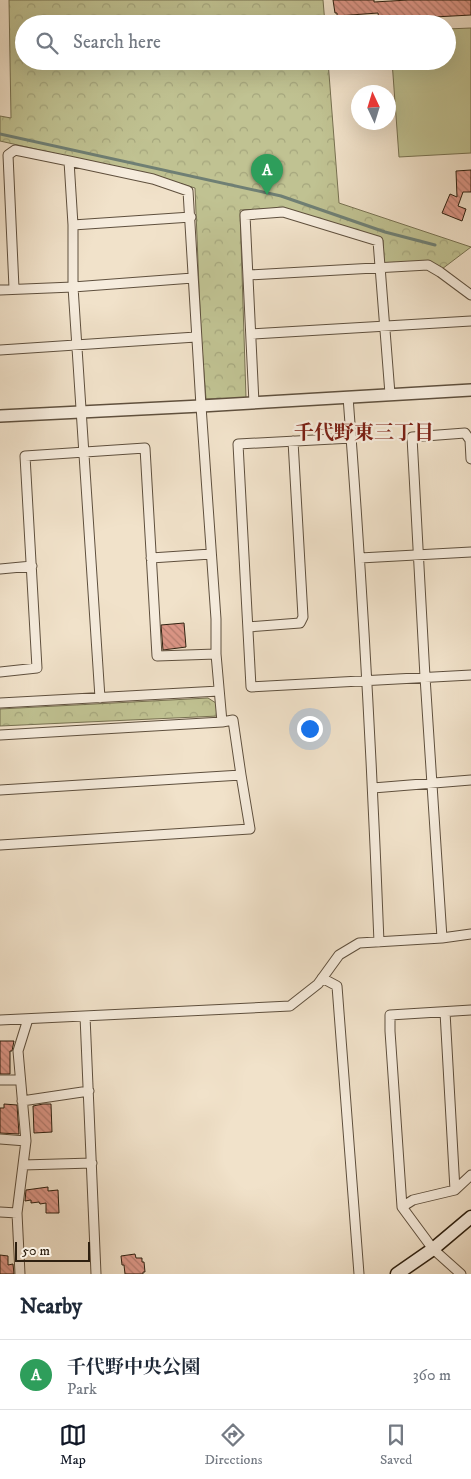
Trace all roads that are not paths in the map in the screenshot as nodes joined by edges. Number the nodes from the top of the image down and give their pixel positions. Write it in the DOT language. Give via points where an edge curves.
graph roads {
  1 [pos="69,162"];
  2 [pos="190,217"];
  3 [pos="73,226"];
  4 [pos="380,268"];
  5 [pos="248,275"];
  6 [pos="193,278"];
  7 [pos="73,287"];
  8 [pos="14,288"];
  9 [pos="0,290"];
  10 [pos="471,295"];
  11 [pos="471,321"];
  12 [pos="385,326"];
  13 [pos="252,334"];
  14 [pos="196,337"];
  15 [pos="77,345"];
  16 [pos="0,350"];
  17 [pos="471,390"];
  18 [pos="390,394"];
  19 [pos="348,397"];
  20 [pos="254,403"];
  21 [pos="201,406"];
  22 [pos="82,411"];
  23 [pos="0,416"];
  24 [pos="352,438"];
  25 [pos="292,441"];
  26 [pos="84,452"];
  27 [pos="471,459"];
  28 [pos="471,552"];
  29 [pos="211,554"];
  30 [pos="418,554"];
  31 [pos="151,558"];
  32 [pos="360,558"];
  33 [pos="32,566"];
  34 [pos="0,569"];
  35 [pos="248,627"];
  36 [pos="216,654"];
  37 [pos="0,672"];
  38 [pos="471,675"];
  39 [pos="424,677"];
  40 [pos="366,680"];
  41 [pos="219,691"];
  42 [pos="100,698"];
  43 [pos="0,703"];
  44 [pos="222,722"];
  45 [pos="0,735"];
  46 [pos="241,776"];
  47 [pos="471,780"];
  48 [pos="431,782"];
  49 [pos="373,788"];
  50 [pos="0,790"];
  51 [pos="0,845"];
  52 [pos="471,934"];
  53 [pos="442,938"];
  54 [pos="379,942"];
  55 [pos="322,978"];
  56 [pos="471,1010"];
  57 [pos="445,1012"];
  58 [pos="85,1016"];
  59 [pos="28,1019"];
  60 [pos="0,1020"];
  61 [pos="0,1080"];
  62 [pos="20,1080"];
  63 [pos="89,1091"];
  64 [pos="22,1101"];
  65 [pos="0,1139"];
  66 [pos="26,1141"];
  67 [pos="92,1163"];
  68 [pos="23,1165"];
  69 [pos="471,1175"];
  70 [pos="455,1190"];
  71 [pos="402,1207"];
  72 [pos="0,1212"];
  73 [pos="16,1213"];
  74 [pos="471,1218"];
  75 [pos="433,1248"];
  76 [pos="402,1272"];
  77 [pos="20,1274"];
  78 [pos="96,1274"];
  79 [pos="359,1274"];
  80 [pos="461,1274"];
  1 -- 2 [label="street" via="154,179 188,191"];
  1 -- 3 [label="street"];
  1 -- 8 [label="street" via="15,150 8,155"];
  2 -- 3 [label="street"];
  2 -- 6 [label="street"];
  3 -- 7 [label="street"];
  4 -- 5 [label="street"];
  4 -- 5 [label="street" via="378,241 283,212 245,215"];
  4 -- 10 [label="street" via="428,265"];
  4 -- 12 [label="street"];
  5 -- 13 [label="street"];
  6 -- 7 [label="street"];
  6 -- 14 [label="street"];
  7 -- 8 [label="street"];
  7 -- 15 [label="street"];
  8 -- 9 [label="street"];
  11 -- 12 [label="street"];
  12 -- 13 [label="street"];
  12 -- 18 [label="street"];
  13 -- 20 [label="street"];
  14 -- 15 [label="street"];
  14 -- 21 [label="street"];
  15 -- 16 [label="street"];
  15 -- 22 [label="street"];
  17 -- 18 [label="street"];
  18 -- 19 [label="street"];
  19 -- 20 [label="street"];
  19 -- 24 [label="street"];
  20 -- 21 [label="street"];
  21 -- 22 [label="street"];
  21 -- 29 [label="street"];
  22 -- 23 [label="street"];
  22 -- 26 [label="street"];
  24 -- 25 [label="street"];
  24 -- 32 [label="street"];
  25 -- 35 [label="street" via="303,617 300,624"];
  25 -- 35 [label="street" via="238,444"];
  26 -- 31 [label="street" via="145,448"];
  26 -- 33 [label="street" via="25,456"];
  26 -- 42 [label="street"];
  27 -- 30 [label="street" via="470,440 465,433 412,437"];
  28 -- 30 [label="street"];
  29 -- 31 [label="street"];
  29 -- 36 [label="street"];
  30 -- 32 [label="street"];
  30 -- 39 [label="street"];
  31 -- 36 [label="street" via="157,656"];
  32 -- 40 [label="street"];
  33 -- 34 [label="street"];
  33 -- 37 [label="street" via="37,668"];
  35 -- 40 [label="street" via="251,687"];
  36 -- 41 [label="street"];
  38 -- 39 [label="street"];
  39 -- 40 [label="street"];
  39 -- 48 [label="street"];
  40 -- 49 [label="street"];
  41 -- 42 [label="street"];
  41 -- 44 [label="street"];
  42 -- 43 [label="street"];
  44 -- 45 [label="street"];
  44 -- 46 [label="street" via="233,720"];
  46 -- 50 [label="street"];
  46 -- 51 [label="street" via="250,829"];
  47 -- 48 [label="street"];
  48 -- 49 [label="street"];
  48 -- 53 [label="street"];
  49 -- 54 [label="street"];
  52 -- 53 [label="street"];
  53 -- 54 [label="street"];
  54 -- 55 [label="street" via="358,943 339,955"];
  55 -- 58 [label="street" via="290,1006"];
  55 -- 79 [label="street" via="336,986"];
  56 -- 57 [label="street"];
  57 -- 70 [label="street"];
  57 -- 71 [label="street" via="390,1015"];
  58 -- 59 [label="street"];
  58 -- 63 [label="street"];
  59 -- 60 [label="street"];
  59 -- 62 [label="street" via="18,1051"];
  61 -- 62 [label="street"];
  62 -- 64 [label="street"];
  63 -- 64 [label="street"];
  63 -- 67 [label="street"];
  64 -- 66 [label="street"];
  65 -- 66 [label="street"];
  66 -- 68 [label="street"];
  67 -- 68 [label="street"];
  67 -- 78 [label="street"];
  68 -- 73 [label="street"];
  69 -- 70 [label="street"];
  70 -- 71 [label="street" via="413,1200"];
  71 -- 75 [label="street"];
  72 -- 73 [label="street"];
  73 -- 77 [label="street"];
  74 -- 75 [label="main road"];
  75 -- 76 [label="main road"];
  75 -- 80 [label="street"];
}
